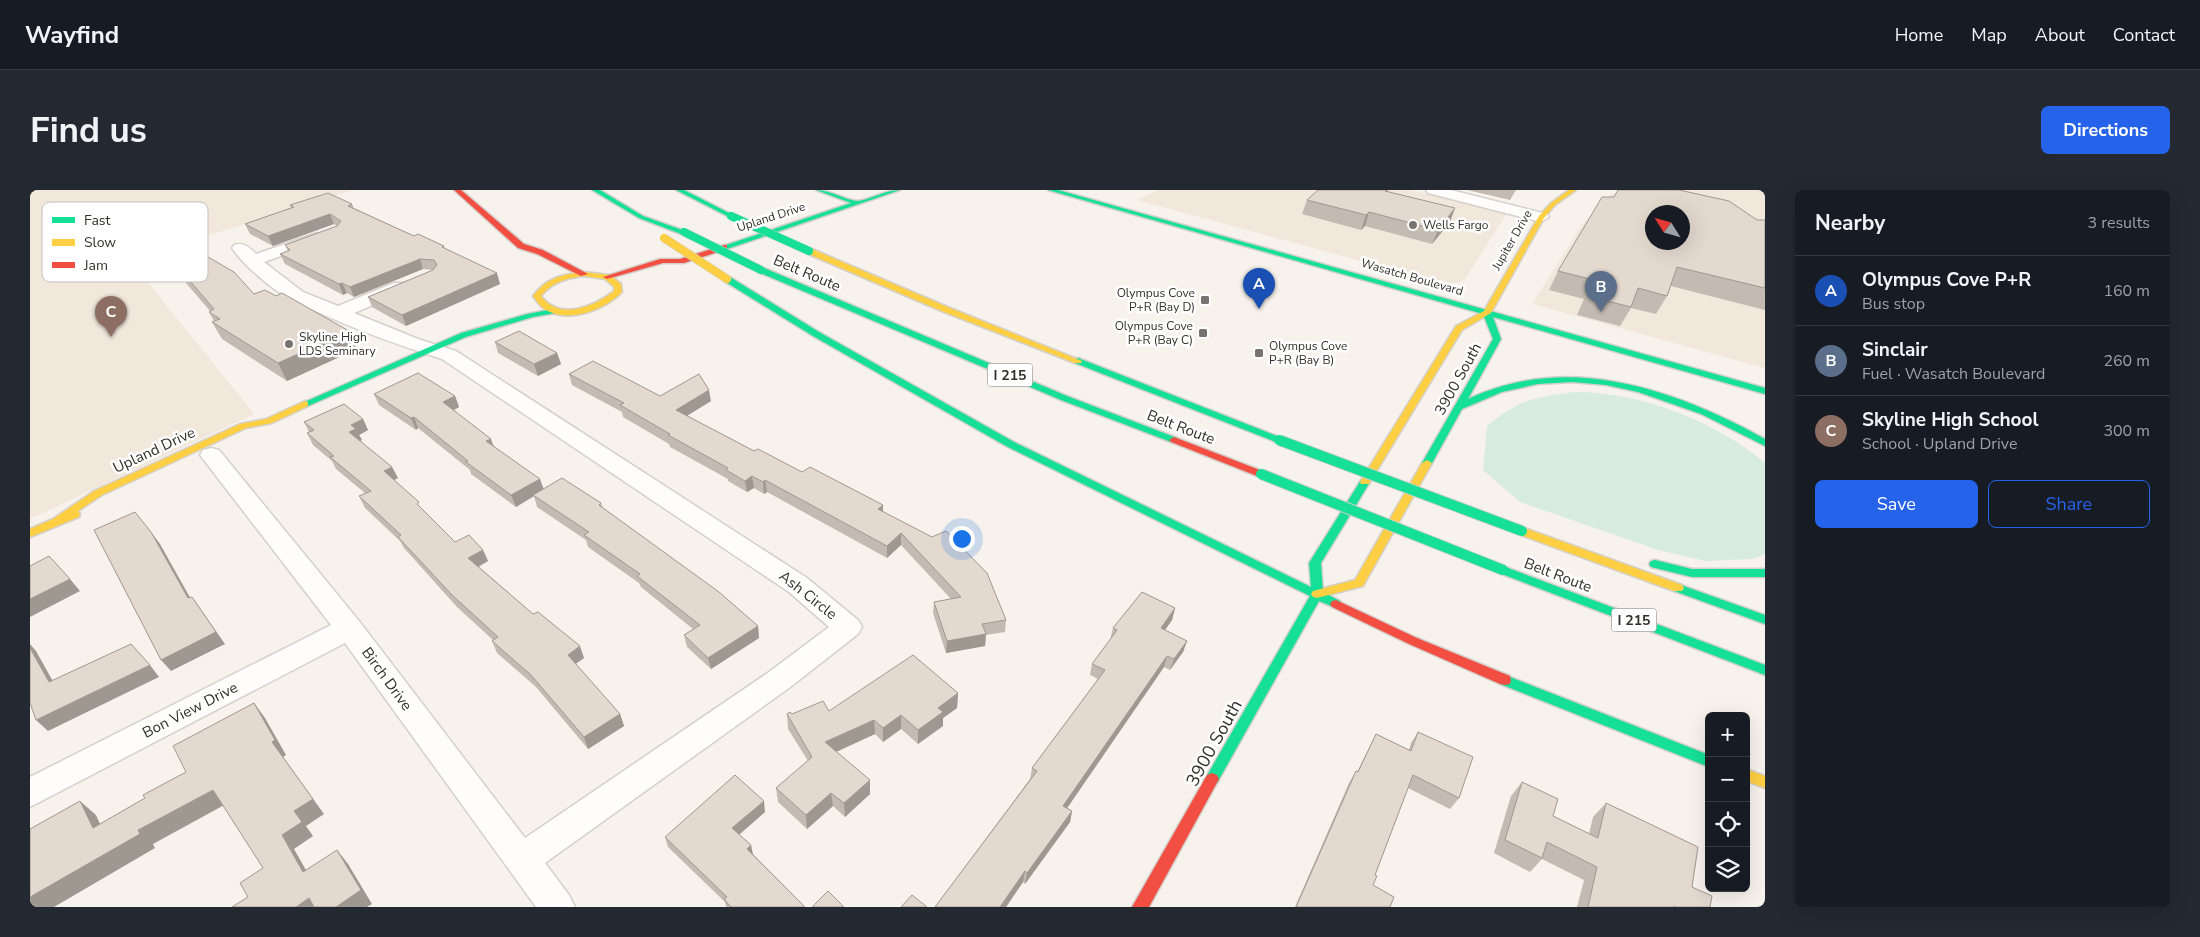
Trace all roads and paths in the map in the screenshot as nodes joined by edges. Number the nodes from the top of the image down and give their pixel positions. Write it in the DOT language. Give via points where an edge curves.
graph roads {
  1 [pos="457,190"];
  2 [pos="595,190"];
  3 [pos="679,190"];
  4 [pos="819,190"];
  5 [pos="897,190"];
  6 [pos="1051,190"];
  7 [pos="1433,190"];
  8 [pos="1573,190"];
  9 [pos="858,203"];
  10 [pos="641,217"];
  11 [pos="1541,217"];
  12 [pos="335,231"];
  13 [pos="240,248"];
  14 [pos="254,260"];
  15 [pos="681,261"];
  16 [pos="584,274"];
  17 [pos="607,277"];
  18 [pos="647,278"];
  19 [pos="413,282"];
  20 [pos="633,285"];
  21 [pos="618,292"];
  22 [pos="529,301"];
  23 [pos="554,311"];
  24 [pos="337,313"];
  25 [pos="1487,313"];
  26 [pos="464,335"];
  27 [pos="430,349"];
  28 [pos="1765,392"];
  29 [pos="1459,407"];
  30 [pos="269,421"];
  31 [pos="246,438"];
  32 [pos="1765,443"];
  33 [pos="211,455"];
  34 [pos="102,506"];
  35 [pos="58,520"];
  36 [pos="1522,531"];
  37 [pos="30,533"];
  38 [pos="1626,556"];
  39 [pos="1645,561"];
  40 [pos="1765,573"];
  41 [pos="1317,594"];
  42 [pos="1765,620"];
  43 [pos="349,628"];
  44 [pos="1765,670"];
  45 [pos="1705,759"];
  46 [pos="1750,776"];
  47 [pos="1765,782"];
  48 [pos="30,793"];
  49 [pos="521,860"];
  50 [pos="558,907"];
  51 [pos="1140,907"];
  1 -- 16 [label="main road" via="521,252 540,252"];
  2 -- 10 [label="main road, Belt Route / I 215"];
  3 -- 36 [label="main road, Belt Route / I 215, bridge" via="808,251 966,317"];
  4 -- 9 [label="main road"];
  5 -- 9 [label="main road, Upland Drive"];
  6 -- 25 [label="main road, Wasatch Boulevard"];
  7 -- 11 [label="street"];
  8 -- 11 [label="main road, Jupiter Drive" via="1552,204"];
  9 -- 15 [label="main road, Upland Drive"];
  10 -- 41 [label="main road, bridge" via="664,238 816,334 1010,444"];
  10 -- 44 [label="main road, Belt Route / I 215, bridge" via="684,232 761,270 1064,398"];
  11 -- 25 [label="main road, Jupiter Drive"];
  12 -- 14 [label="street"];
  13 -- 14 [label="street"];
  14 -- 24 [label="street" via="284,288"];
  15 -- 17 [label="main road, Upland Drive" via="663,261"];
  15 -- 18 [label="main road, Upland Drive" via="671,269"];
  16 -- 17 [label="main road"];
  16 -- 22 [label="main road" via="546,279"];
  17 -- 21 [label="main road" via="618,286"];
  19 -- 24 [label="street"];
  20 -- 21 [label="main road"];
  21 -- 23 [label="main road, Upland Drive" via="593,309"];
  22 -- 23 [label="main road"];
  22 -- 26 [label="main road, Upland Drive" via="478,324"];
  23 -- 26 [label="main road, Upland Drive" via="535,313 484,332"];
  24 -- 27 [label="street"];
  25 -- 28 [label="main road, Wasatch Boulevard"];
  25 -- 29 [label="main road, 3900 South" via="1497,339"];
  25 -- 41 [label="main road, 3900 South" via="1459,328 1315,563"];
  26 -- 27 [label="main road, Upland Drive"];
  27 -- 30 [label="main road, Upland Drive"];
  27 -- 49 [label="street, Ash Circle" via="449,355 798,586 848,627 779,680"];
  29 -- 32 [label="main road" via="1512,386 1560,380 1599,384 1643,390 1700,408"];
  29 -- 41 [label="main road, 3900 South" via="1359,583"];
  30 -- 31 [label="main road, Upland Drive"];
  30 -- 33 [label="main road" via="211,449"];
  30 -- 35 [label="main road, Upland Drive" via="243,426 106,489"];
  33 -- 43 [label="street, Birch Drive"];
  34 -- 35 [label="main road, Upland Drive"];
  35 -- 37 [label="main road, Upland Drive"];
  36 -- 38 [label="main road"];
  36 -- 42 [label="main road, Belt Route / I 215"];
  39 -- 40 [label="main road" via="1692,573"];
  41 -- 45 [label="main road" via="1505,680"];
  41 -- 51 [label="main road, 3900 South"];
  43 -- 48 [label="street, Bon View Drive"];
  43 -- 49 [label="street, Birch Drive"];
  46 -- 47 [label="main road"];
  49 -- 50 [label="street, Birch Drive"];
}
